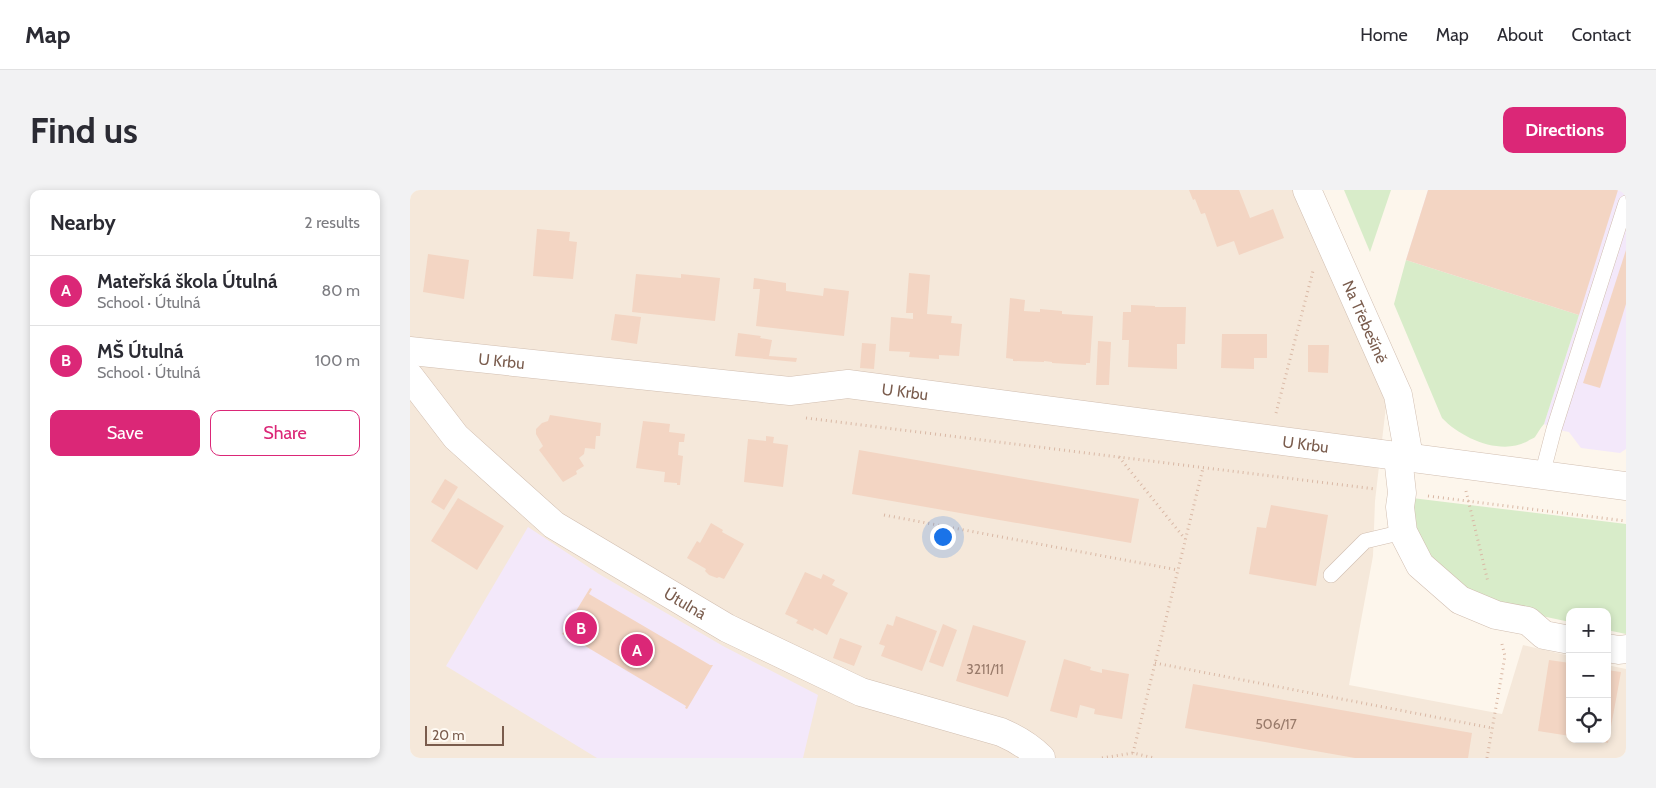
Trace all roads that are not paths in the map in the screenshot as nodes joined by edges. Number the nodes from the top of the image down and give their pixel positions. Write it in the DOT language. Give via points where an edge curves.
graph roads {
  1 [pos="1307,190"];
  2 [pos="1626,203"];
  3 [pos="410,351"];
  4 [pos="410,377"];
  5 [pos="1403,457"];
  6 [pos="1542,475"];
  7 [pos="1626,486"];
  8 [pos="1403,532"];
  9 [pos="1331,575"];
  10 [pos="1566,639"];
  11 [pos="1611,649"];
  12 [pos="1626,649"];
  13 [pos="1041,758"];
  1 -- 5 [label="street, Na Třebešíně" via="1398,395"];
  2 -- 6 [label="lane"];
  3 -- 5 [label="street, U Krbu" via="790,391 848,384"];
  4 -- 13 [label="street, Útulná" via="456,436 554,525 727,628 861,692 1001,732 1031,748"];
  5 -- 6 [label="street, U Krbu"];
  5 -- 8 [label="street" via="1400,507"];
  6 -- 7 [label="street, U Krbu"];
  8 -- 9 [label="lane" via="1365,541"];
  8 -- 10 [label="street" via="1420,565 1460,600 1496,615 1528,621 1544,635"];
  11 -- 12 [label="street"];
}
